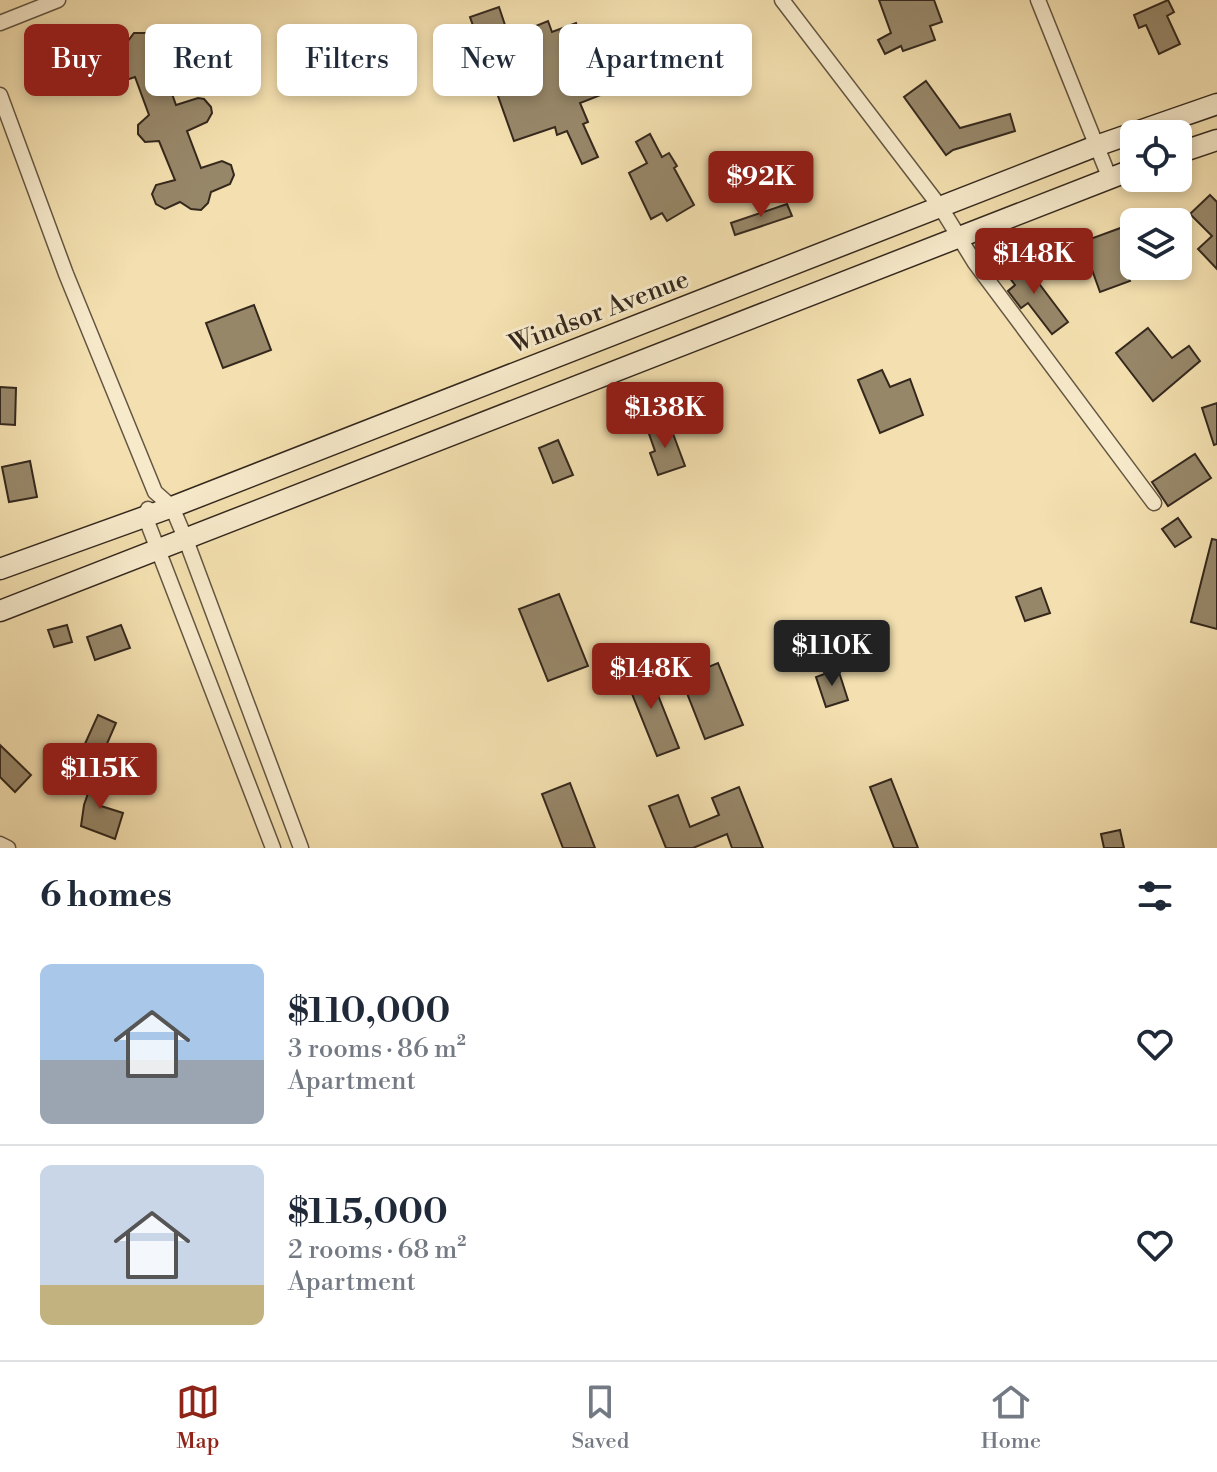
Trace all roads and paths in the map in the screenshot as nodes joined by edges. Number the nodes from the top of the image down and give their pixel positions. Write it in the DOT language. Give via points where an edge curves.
graph roads {
  1 [pos="58,0"];
  2 [pos="782,0"];
  3 [pos="1038,0"];
  4 [pos="0,23"];
  5 [pos="0,95"];
  6 [pos="1217,104"];
  7 [pos="1217,140"];
  8 [pos="1096,146"];
  9 [pos="1192,148"];
  10 [pos="1120,175"];
  11 [pos="1110,179"];
  12 [pos="941,208"];
  13 [pos="958,239"];
  14 [pos="155,492"];
  15 [pos="1154,503"];
  16 [pos="172,507"];
  17 [pos="145,516"];
  18 [pos="186,540"];
  19 [pos="158,551"];
  20 [pos="0,569"];
  21 [pos="0,611"];
  22 [pos="0,844"];
  23 [pos="8,848"];
  24 [pos="273,848"];
  25 [pos="301,848"];
  1 -- 4 [label="street"];
  2 -- 12 [label="street"];
  3 -- 8 [label="street"];
  5 -- 14 [label="street"];
  6 -- 8 [label="main road, Windsor Avenue"];
  7 -- 9 [label="main road"];
  8 -- 11 [label="street"];
  8 -- 12 [label="main road, Windsor Avenue"];
  10 -- 11 [label="main road"];
  11 -- 13 [label="main road"];
  12 -- 13 [label="street"];
  12 -- 16 [label="main road, Windsor Avenue"];
  13 -- 15 [label="street"];
  13 -- 18 [label="main road"];
  14 -- 16 [label="street"];
  14 -- 17 [label="street"];
  16 -- 17 [label="main road, Windsor Avenue"];
  16 -- 18 [label="street"];
  17 -- 19 [label="street"];
  17 -- 20 [label="main road, Windsor Avenue"];
  18 -- 19 [label="main road"];
  18 -- 25 [label="street"];
  19 -- 21 [label="main road"];
  19 -- 24 [label="street"];
  22 -- 23 [label="street"];
}
